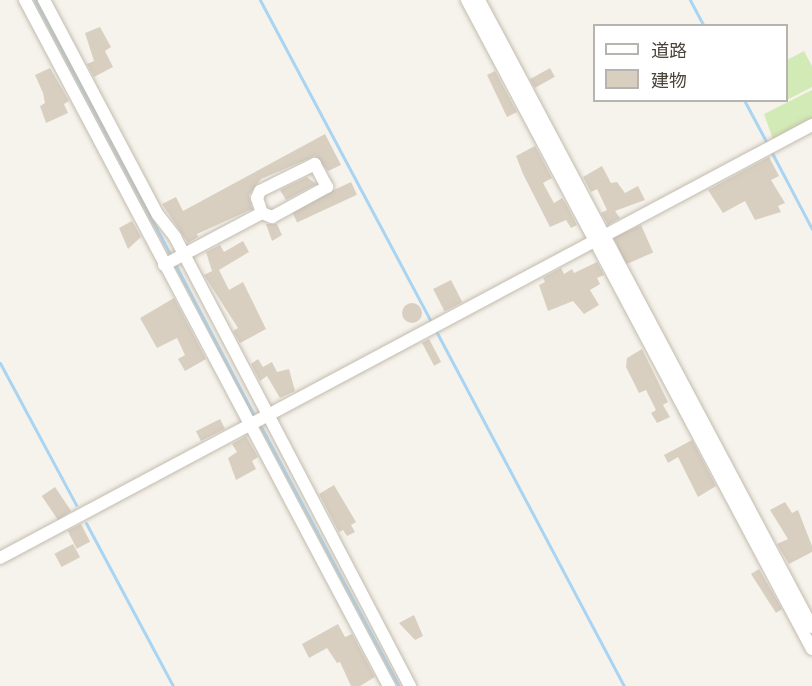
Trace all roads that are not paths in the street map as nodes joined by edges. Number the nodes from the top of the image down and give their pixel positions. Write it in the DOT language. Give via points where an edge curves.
graph roads {
  1 [pos="25,0"];
  2 [pos="44,0"];
  3 [pos="467,0"];
  4 [pos="479,0"];
  5 [pos="812,125"];
  6 [pos="262,213"];
  7 [pos="156,227"];
  8 [pos="600,239"];
  9 [pos="173,261"];
  10 [pos="185,283"];
  11 [pos="198,308"];
  12 [pos="258,422"];
  13 [pos="0,558"];
  14 [pos="812,627"];
  15 [pos="812,649"];
  16 [pos="389,686"];
  17 [pos="410,686"];
  1 -- 7 [label="street"];
  2 -- 7 [label="street"];
  3 -- 8 [label="street"];
  4 -- 8 [label="street"];
  5 -- 8 [label="street"];
  6 -- 6 [label="street" via="272,217 327,188 315,164 260,191 257,198"];
  6 -- 9 [label="street"];
  7 -- 9 [label="street"];
  7 -- 9 [label="street"];
  8 -- 12 [label="street"];
  8 -- 14 [label="street"];
  8 -- 15 [label="street"];
  9 -- 10 [label="street"];
  9 -- 10 [label="street"];
  10 -- 11 [label="street"];
  10 -- 11 [label="street"];
  11 -- 12 [label="street"];
  11 -- 12 [label="street"];
  12 -- 13 [label="street"];
  12 -- 16 [label="street"];
  12 -- 17 [label="street"];
}
